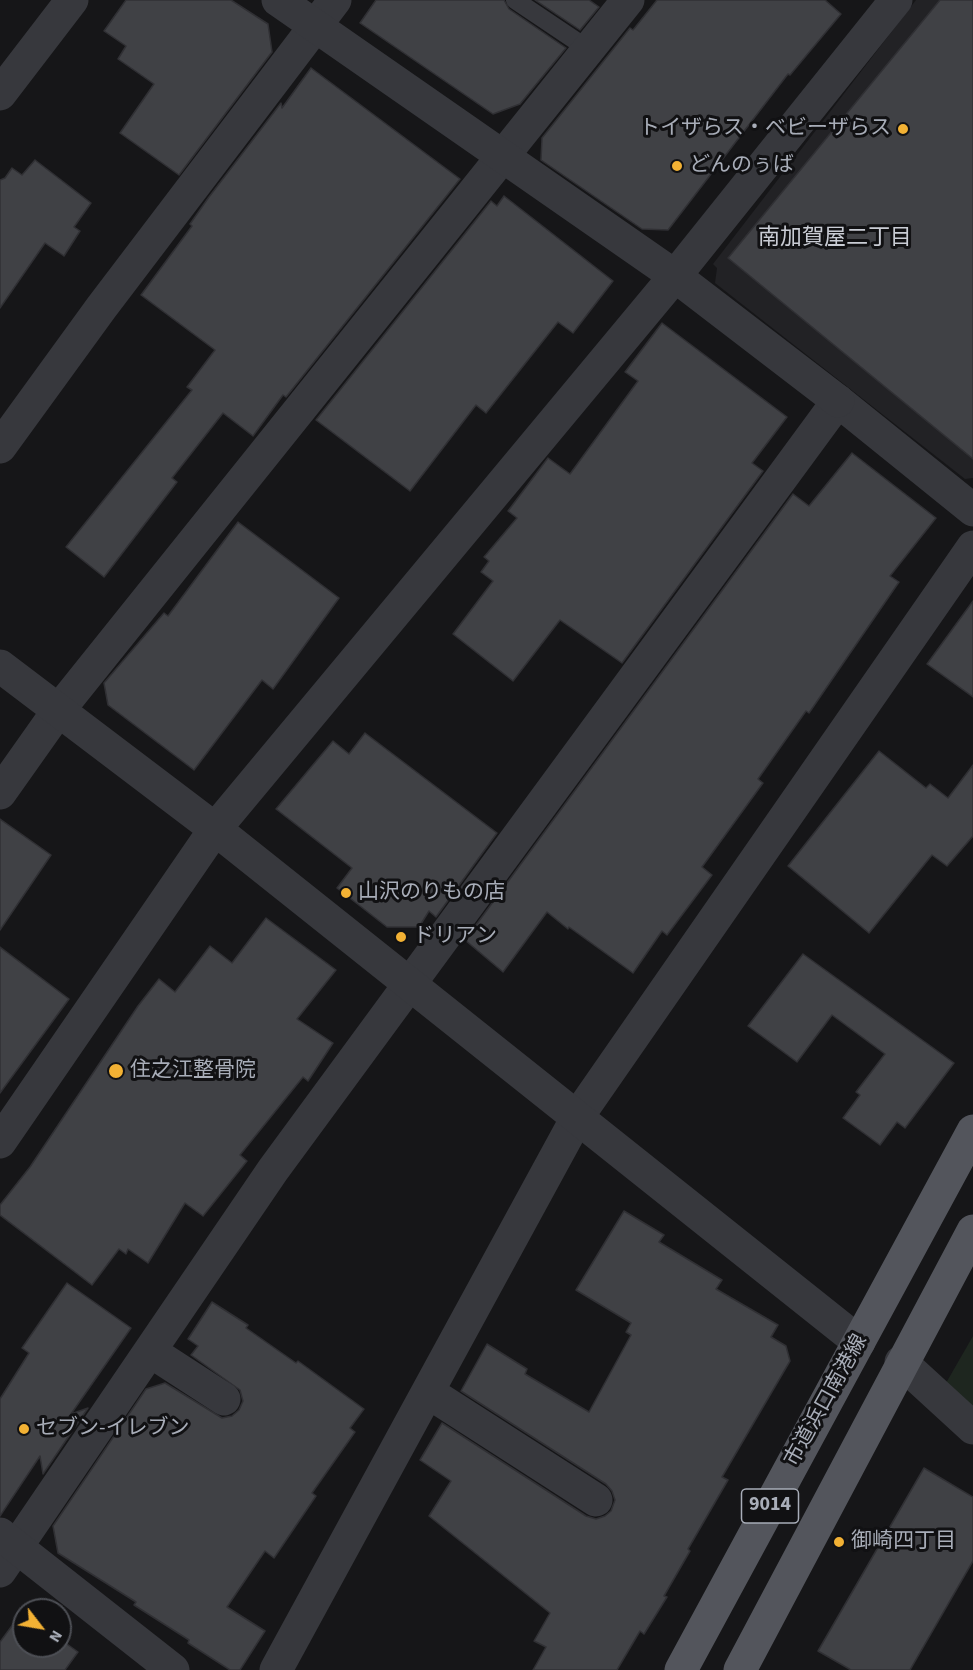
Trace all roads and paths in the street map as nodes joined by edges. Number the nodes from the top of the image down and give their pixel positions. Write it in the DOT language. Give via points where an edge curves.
graph roads {
  1 [pos="72,0"];
  2 [pos="278,0"];
  3 [pos="515,0"];
  4 [pos="628,0"];
  5 [pos="896,0"];
  6 [pos="326,13"];
  7 [pos="588,50"];
  8 [pos="0,94"];
  9 [pos="502,155"];
  10 [pos="675,276"];
  11 [pos="838,401"];
  12 [pos="0,447"];
  13 [pos="973,510"];
  14 [pos="973,547"];
  15 [pos="0,666"];
  16 [pos="58,711"];
  17 [pos="0,793"];
  18 [pos="215,829"];
  19 [pos="411,987"];
  20 [pos="578,1116"];
  21 [pos="973,1131"];
  22 [pos="0,1142"];
  23 [pos="973,1231"];
  24 [pos="860,1342"];
  25 [pos="150,1351"];
  26 [pos="902,1362"];
  27 [pos="428,1392"];
  28 [pos="224,1400"];
  29 [pos="973,1428"];
  30 [pos="596,1500"];
  31 [pos="6,1551"];
  32 [pos="173,1670"];
  33 [pos="276,1670"];
  34 [pos="681,1670"];
  35 [pos="740,1670"];
  1 -- 8 [label="street"];
  2 -- 6 [label="street"];
  3 -- 7 [label="lane"];
  4 -- 7 [label="street"];
  5 -- 10 [label="street"];
  6 -- 9 [label="street"];
  6 -- 12 [label="street"];
  7 -- 9 [label="street"];
  9 -- 10 [label="street"];
  9 -- 16 [label="street"];
  10 -- 11 [label="street"];
  10 -- 18 [label="street"];
  11 -- 13 [label="street"];
  11 -- 19 [label="street"];
  14 -- 20 [label="street"];
  15 -- 16 [label="street"];
  16 -- 17 [label="street"];
  16 -- 18 [label="street"];
  18 -- 19 [label="street"];
  18 -- 22 [label="street"];
  19 -- 20 [label="street"];
  19 -- 25 [label="street" via="273,1170"];
  20 -- 24 [label="street"];
  20 -- 27 [label="street"];
  21 -- 24 [label="main road, 市道浜口南港線 / 9014"];
  23 -- 26 [label="main road, 9014"];
  24 -- 34 [label="main road, 市道浜口南港線 / 9014"];
  25 -- 28 [label="street"];
  25 -- 31 [label="street"];
  26 -- 29 [label="street"];
  26 -- 35 [label="main road, 9014"];
  27 -- 30 [label="street"];
  27 -- 33 [label="street"];
  31 -- 32 [label="street"];
}
